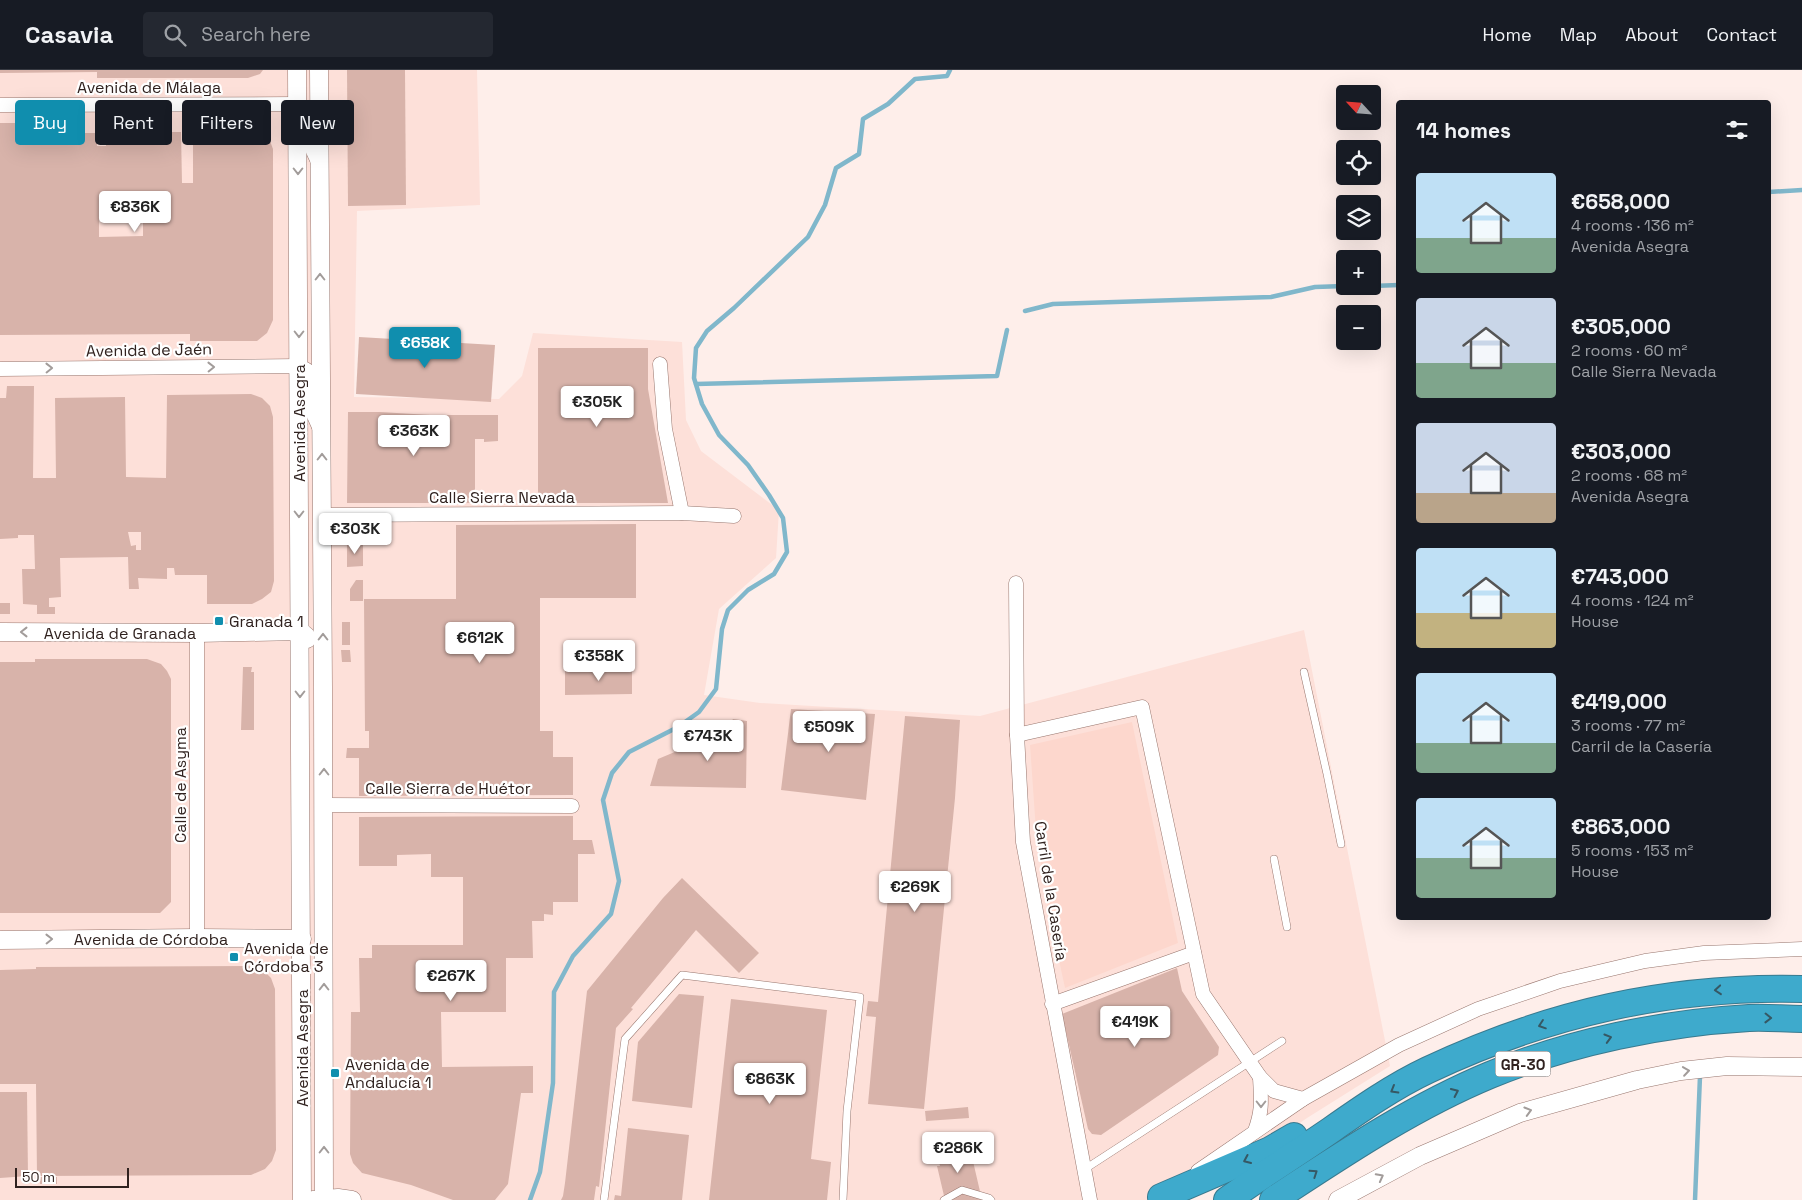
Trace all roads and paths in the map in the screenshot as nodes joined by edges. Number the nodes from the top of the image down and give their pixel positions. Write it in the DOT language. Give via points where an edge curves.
graph roads {
  1 [pos="298,70"];
  2 [pos="320,70"];
  3 [pos="298,100"];
  4 [pos="281,104"];
  5 [pos="0,105"];
  6 [pos="298,145"];
  7 [pos="312,145"];
  8 [pos="320,166"];
  9 [pos="660,364"];
  10 [pos="299,366"];
  11 [pos="0,369"];
  12 [pos="321,433"];
  13 [pos="682,513"];
  14 [pos="322,515"];
  15 [pos="734,516"];
  16 [pos="1016,583"];
  17 [pos="300,631"];
  18 [pos="0,632"];
  19 [pos="197,633"];
  20 [pos="1304,672"];
  21 [pos="323,686"];
  22 [pos="1017,735"];
  23 [pos="300,805"];
  24 [pos="324,805"];
  25 [pos="572,806"];
  26 [pos="1341,844"];
  27 [pos="1274,859"];
  28 [pos="324,919"];
  29 [pos="1287,927"];
  30 [pos="197,938"];
  31 [pos="302,939"];
  32 [pos="0,940"];
  33 [pos="1802,949"];
  34 [pos="1194,953"];
  35 [pos="1802,989"];
  36 [pos="1052,1004"];
  37 [pos="1802,1019"];
  38 [pos="1282,1041"];
  39 [pos="1250,1062"];
  40 [pos="1802,1067"];
  41 [pos="1260,1077"];
  42 [pos="1297,1103"];
  43 [pos="1355,1113"];
  44 [pos="1255,1130"];
  45 [pos="1085,1169"];
  46 [pos="320,1199"];
  47 [pos="1159,1199"];
  48 [pos="302,1200"];
  49 [pos="352,1200"];
  50 [pos="604,1200"];
  51 [pos="843,1200"];
  52 [pos="944,1200"];
  53 [pos="992,1200"];
  54 [pos="1090,1200"];
  55 [pos="1227,1200"];
  56 [pos="1273,1200"];
  57 [pos="1338,1200"];
  1 -- 3 [label="street, Avenida Asegra"];
  2 -- 8 [label="street, Avenida Asegra"];
  4 -- 5 [label="street, Avenida de Málaga"];
  6 -- 10 [label="street, Avenida Asegra, one-way"];
  7 -- 8 [label="street"];
  12 -- 8 [label="street, Avenida Asegra, one-way"];
  9 -- 13 [label="street" via="665,429"];
  11 -- 10 [label="street, Avenida de Jaén, one-way"];
  10 -- 12 [label="street" via="307,370 311,385 310,406"];
  10 -- 17 [label="street, Avenida Asegra, one-way"];
  14 -- 12 [label="street, Avenida Asegra, one-way"];
  13 -- 14 [label="street, Calle Sierra Nevada"];
  13 -- 15 [label="street, Calle Sierra Nevada"];
  21 -- 14 [label="street, Avenida Asegra, one-way"];
  16 -- 22 [label="street, Carril de la Casería"];
  17 -- 19 [label="street, Avenida de Granada"];
  17 -- 21 [label="street" via="306,636 311,648 312,666"];
  17 -- 23 [label="street, Avenida Asegra, one-way"];
  19 -- 18 [label="street, Avenida de Granada, one-way"];
  19 -- 30 [label="street, Calle de Asyma"];
  20 -- 26 [label="lane"];
  24 -- 21 [label="street, Avenida Asegra, one-way"];
  22 -- 34 [label="street" via="1142,707"];
  22 -- 36 [label="street, Carril de la Casería" via="1023,842"];
  23 -- 24 [label="street"];
  23 -- 31 [label="street, Avenida Asegra"];
  24 -- 25 [label="street, Calle Sierra de Huétor"];
  24 -- 28 [label="street, Avenida Asegra"];
  27 -- 29 [label="lane"];
  28 -- 31 [label="street"];
  46 -- 28 [label="street, Avenida Asegra, one-way"];
  30 -- 31 [label="street, Avenida de Córdoba"];
  32 -- 30 [label="street, Avenida de Córdoba, one-way"];
  31 -- 48 [label="street, Avenida Asegra"];
  33 -- 42 [label="street" via="1704,953 1645,961 1560,981 1478,1009 1399,1045"];
  34 -- 36 [label="street"];
  34 -- 39 [label="street" via="1203,994"];
  35 -- 43 [label="highway, GR-30, one-way" via="1730,989 1673,995 1560,1019 1426,1071"];
  36 -- 45 [label="street, Carril de la Casería"];
  56 -- 37 [label="highway, GR-30, one-way" via="1417,1110 1490,1075 1619,1035 1750,1018"];
  38 -- 39 [label="lane"];
  39 -- 41 [label="street"];
  39 -- 45 [label="lane"];
  57 -- 40 [label="street, one-way" via="1420,1156 1520,1113 1637,1080 1682,1071 1727,1066"];
  41 -- 42 [label="street" via="1274,1091"];
  41 -- 44 [label="street, one-way" via="1262,1104"];
  42 -- 44 [label="street"];
  43 -- 47 [label="highway, one-way" via="1321,1120 1270,1150"];
  43 -- 55 [label="highway, GR-30"];
  44 -- 47 [label="street"];
  45 -- 54 [label="street, Carril de la Casería"];
  46 -- 49 [label="street"];
  50 -- 51 [label="lane" via="624,1039 682,975 860,997"];
  52 -- 53 [label="lane" via="962,1190"];
}
